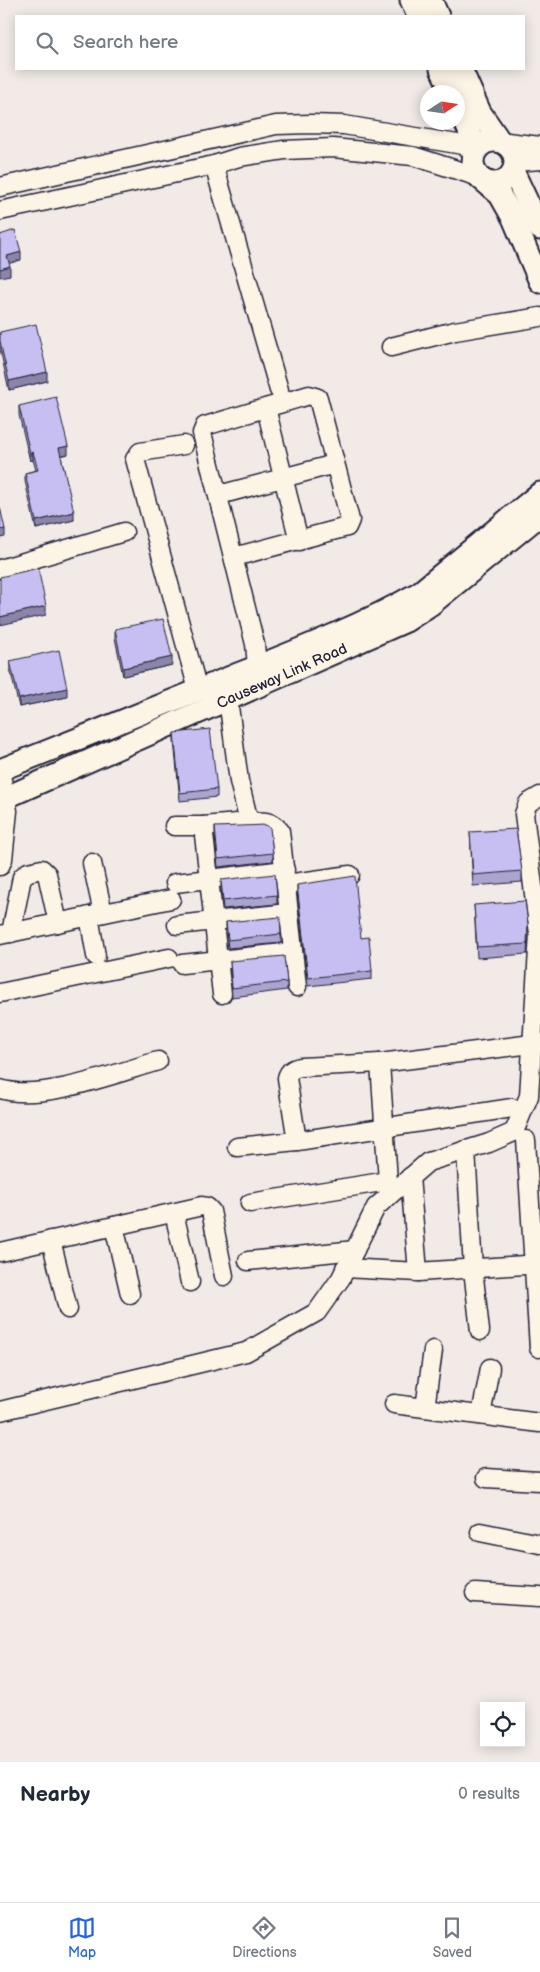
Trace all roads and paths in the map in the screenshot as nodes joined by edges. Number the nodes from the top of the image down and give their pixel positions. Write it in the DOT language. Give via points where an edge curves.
graph roads {
  1 [pos="411,0"];
  2 [pos="431,0"];
  3 [pos="418,15"];
  4 [pos="438,15"];
  5 [pos="441,70"];
  6 [pos="461,70"];
  7 [pos="449,85"];
  8 [pos="467,112"];
  9 [pos="500,141"];
  10 [pos="540,146"];
  11 [pos="476,150"];
  12 [pos="540,160"];
  13 [pos="214,164"];
  14 [pos="514,166"];
  15 [pos="479,177"];
  16 [pos="0,187"];
  17 [pos="0,211"];
  18 [pos="540,229"];
  19 [pos="540,282"];
  20 [pos="540,318"];
  21 [pos="391,347"];
  22 [pos="279,390"];
  23 [pos="266,408"];
  24 [pos="184,445"];
  25 [pos="334,464"];
  26 [pos="283,478"];
  27 [pos="540,493"];
  28 [pos="219,495"];
  29 [pos="540,515"];
  30 [pos="124,532"];
  31 [pos="299,541"];
  32 [pos="234,558"];
  33 [pos="0,569"];
  34 [pos="257,666"];
  35 [pos="198,690"];
  36 [pos="228,699"];
  37 [pos="0,770"];
  38 [pos="540,796"];
  39 [pos="3,799"];
  40 [pos="249,822"];
  41 [pos="174,826"];
  42 [pos="203,826"];
  43 [pos="92,863"];
  44 [pos="0,866"];
  45 [pos="350,876"];
  46 [pos="285,877"];
  47 [pos="210,880"];
  48 [pos="289,913"];
  49 [pos="96,915"];
  50 [pos="214,921"];
  51 [pos="58,923"];
  52 [pos="177,925"];
  53 [pos="6,934"];
  54 [pos="293,952"];
  55 [pos="96,956"];
  56 [pos="218,959"];
  57 [pos="539,960"];
  58 [pos="297,987"];
  59 [pos="0,993"];
  60 [pos="222,994"];
  61 [pos="536,1043"];
  62 [pos="158,1061"];
  63 [pos="380,1063"];
  64 [pos="0,1089"];
  65 [pos="512,1108"];
  66 [pos="385,1128"];
  67 [pos="498,1139"];
  68 [pos="533,1140"];
  69 [pos="297,1141"];
  70 [pos="237,1147"];
  71 [pos="466,1150"];
  72 [pos="410,1177"];
  73 [pos="389,1188"];
  74 [pos="250,1203"];
  75 [pos="174,1213"];
  76 [pos="114,1226"];
  77 [pos="51,1240"];
  78 [pos="355,1250"];
  79 [pos="0,1252"];
  80 [pos="248,1261"];
  81 [pos="537,1264"];
  82 [pos="346,1268"];
  83 [pos="473,1269"];
  84 [pos="418,1272"];
  85 [pos="224,1276"];
  86 [pos="190,1282"];
  87 [pos="130,1294"];
  88 [pos="68,1309"];
  89 [pos="480,1331"];
  90 [pos="539,1348"];
  91 [pos="433,1350"];
  92 [pos="490,1368"];
  93 [pos="394,1404"];
  94 [pos="425,1408"];
  95 [pos="0,1411"];
  96 [pos="481,1416"];
  97 [pos="539,1418"];
  98 [pos="486,1478"];
  99 [pos="540,1481"];
  100 [pos="480,1532"];
  101 [pos="540,1544"];
  102 [pos="475,1592"];
  103 [pos="540,1597"];
  1 -- 3 [label="main road"];
  2 -- 4 [label="main road"];
  5 -- 7 [label="main road"];
  6 -- 8 [label="main road"];
  8 -- 9 [label="main road"];
  8 -- 11 [label="main road"];
  9 -- 10 [label="street"];
  9 -- 11 [label="main road" via="487,142"];
  9 -- 14 [label="main road" via="511,149"];
  11 -- 15 [label="main road" via="472,162"];
  11 -- 16 [label="street" via="344,125 276,125"];
  12 -- 14 [label="street"];
  13 -- 15 [label="street" via="284,150 333,148 413,156"];
  13 -- 17 [label="street"];
  13 -- 22 [label="street"];
  14 -- 15 [label="main road" via="506,180 495,183"];
  14 -- 18 [label="main road"];
  15 -- 19 [label="main road" via="500,195"];
  20 -- 21 [label="street" via="455,331"];
  23 -- 25 [label="street" via="309,395 318,398"];
  23 -- 26 [label="street"];
  23 -- 28 [label="street" via="205,426 202,433"];
  24 -- 35 [label="street" via="140,452 134,459"];
  25 -- 26 [label="street"];
  25 -- 31 [label="street" via="350,520 347,527"];
  26 -- 28 [label="street"];
  26 -- 31 [label="street"];
  27 -- 34 [label="main road, Causeway Link Road" via="420,592"];
  28 -- 32 [label="street"];
  29 -- 36 [label="main road, Causeway Link Road" via="406,621"];
  30 -- 33 [label="street"];
  31 -- 32 [label="street"];
  32 -- 34 [label="street" via="255,644"];
  34 -- 35 [label="main road, Causeway Link Road"];
  35 -- 37 [label="main road, Causeway Link Road"];
  36 -- 39 [label="main road, Causeway Link Road"];
  36 -- 40 [label="street"];
  37 -- 39 [label="street"];
  38 -- 57 [label="street" via="528,803 524,814 539,934"];
  39 -- 44 [label="street" via="8,824"];
  40 -- 42 [label="street"];
  40 -- 46 [label="street" via="262,820 274,824 280,831"];
  41 -- 42 [label="street"];
  42 -- 47 [label="street"];
  43 -- 49 [label="street"];
  45 -- 46 [label="street"];
  46 -- 47 [label="street"];
  46 -- 48 [label="street"];
  47 -- 49 [label="street"];
  47 -- 50 [label="street"];
  48 -- 50 [label="street"];
  48 -- 54 [label="street"];
  49 -- 51 [label="street"];
  49 -- 55 [label="street"];
  50 -- 52 [label="street"];
  50 -- 56 [label="street"];
  51 -- 53 [label="street"];
  51 -- 53 [label="street" via="47,874 42,870 28,872 22,877"];
  54 -- 56 [label="street"];
  54 -- 58 [label="street"];
  56 -- 59 [label="street" via="176,961"];
  56 -- 60 [label="street"];
  57 -- 61 [label="street"];
  61 -- 63 [label="street"];
  61 -- 67 [label="street" via="529,1096 514,1132"];
  62 -- 64 [label="street" via="59,1089 31,1093"];
  63 -- 66 [label="street"];
  63 -- 69 [label="street" via="301,1067 289,1072 287,1078"];
  65 -- 66 [label="street"];
  66 -- 69 [label="street"];
  66 -- 73 [label="street"];
  67 -- 68 [label="street"];
  67 -- 71 [label="street"];
  68 -- 81 [label="street"];
  69 -- 70 [label="street"];
  71 -- 72 [label="street" via="428,1162"];
  71 -- 83 [label="street"];
  72 -- 73 [label="street"];
  72 -- 84 [label="street"];
  73 -- 74 [label="street"];
  73 -- 78 [label="street"];
  75 -- 76 [label="street"];
  75 -- 85 [label="street" via="202,1206 211,1211"];
  75 -- 86 [label="street"];
  76 -- 77 [label="street"];
  76 -- 87 [label="street"];
  77 -- 79 [label="street"];
  77 -- 88 [label="street"];
  78 -- 80 [label="street"];
  78 -- 82 [label="street"];
  81 -- 83 [label="street"];
  81 -- 90 [label="street"];
  82 -- 84 [label="street"];
  82 -- 95 [label="street" via="318,1312 246,1352"];
  83 -- 84 [label="street"];
  83 -- 89 [label="street"];
  91 -- 94 [label="street"];
  92 -- 96 [label="street"];
  93 -- 94 [label="street"];
  94 -- 96 [label="street"];
  96 -- 97 [label="street"];
  98 -- 99 [label="street"];
  100 -- 101 [label="street"];
  102 -- 103 [label="street"];
}
